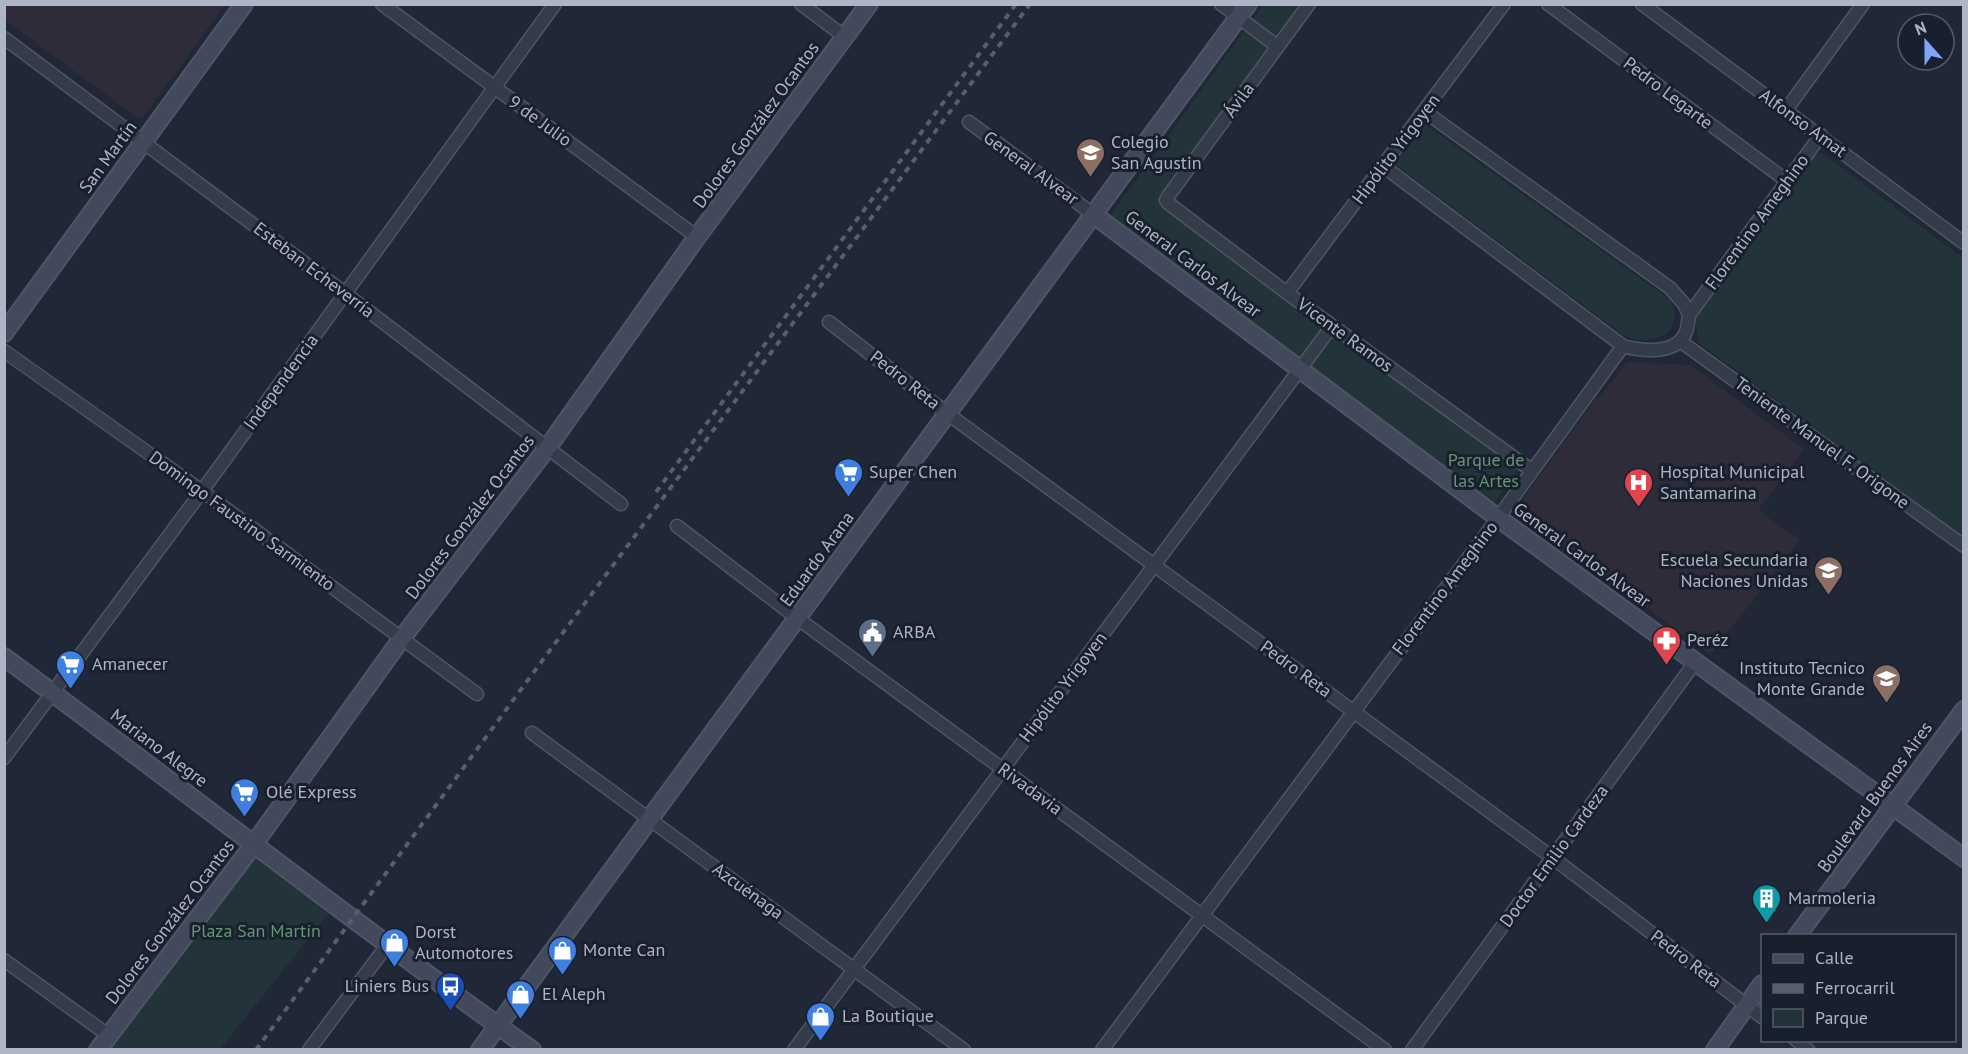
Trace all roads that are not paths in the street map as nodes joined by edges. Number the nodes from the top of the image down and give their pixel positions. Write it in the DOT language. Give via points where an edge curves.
graph roads {
  1 [pos="244,4"];
  2 [pos="382,4"];
  3 [pos="555,4"];
  4 [pos="801,4"];
  5 [pos="869,4"];
  6 [pos="1221,4"];
  7 [pos="1309,4"];
  8 [pos="1504,4"];
  9 [pos="1548,4"];
  10 [pos="1642,4"];
  11 [pos="1863,4"];
  12 [pos="1244,11"];
  13 [pos="845,37"];
  14 [pos="4,38"];
  15 [pos="1278,47"];
  16 [pos="495,88"];
  17 [pos="1786,110"];
  18 [pos="1424,111"];
  19 [pos="969,122"];
  20 [pos="1821,135"];
  21 [pos="143,141"];
  22 [pos="1383,166"];
  23 [pos="1786,181"];
  24 [pos="1169,195"];
  25 [pos="1094,214"];
  26 [pos="697,237"];
  27 [pos="1964,243"];
  28 [pos="1287,293"];
  29 [pos="346,294"];
  30 [pos="1689,315"];
  31 [pos="829,322"];
  32 [pos="1332,326"];
  33 [pos="4,333"];
  34 [pos="1680,341"];
  35 [pos="1623,346"];
  36 [pos="4,351"];
  37 [pos="1300,368"];
  38 [pos="948,414"];
  39 [pos="548,447"];
  40 [pos="1531,470"];
  41 [pos="202,491"];
  42 [pos="621,504"];
  43 [pos="1497,518"];
  44 [pos="677,525"];
  45 [pos="1964,546"];
  46 [pos="1154,565"];
  47 [pos="797,618"];
  48 [pos="402,638"];
  49 [pos="4,657"];
  50 [pos="1696,661"];
  51 [pos="53,693"];
  52 [pos="477,694"];
  53 [pos="1964,710"];
  54 [pos="1353,711"];
  55 [pos="532,733"];
  56 [pos="4,758"];
  57 [pos="1002,769"];
  58 [pos="1892,806"];
  59 [pos="649,818"];
  60 [pos="254,844"];
  61 [pos="1554,858"];
  62 [pos="1964,858"];
  63 [pos="1202,915"];
  64 [pos="1798,934"];
  65 [pos="388,944"];
  66 [pos="4,960"];
  67 [pos="854,969"];
  68 [pos="1761,985"];
  69 [pos="1747,1005"];
  70 [pos="1761,1016"];
  71 [pos="498,1026"];
  72 [pos="108,1035"];
  73 [pos="98,1050"];
  74 [pos="309,1050"];
  75 [pos="480,1050"];
  76 [pos="532,1050"];
  77 [pos="794,1050"];
  78 [pos="964,1050"];
  79 [pos="1102,1050"];
  80 [pos="1385,1050"];
  81 [pos="1412,1050"];
  82 [pos="1715,1050"];
  1 -- 21 [label="street, San Martín"];
  2 -- 16 [label="street, 9 de Julio"];
  3 -- 16 [label="street, Independencia"];
  4 -- 13 [label="street"];
  5 -- 13 [label="street, Dolores González Ocantos"];
  6 -- 12 [label="street"];
  7 -- 15 [label="street, Ávila"];
  8 -- 18 [label="street, Hipólito Yrigoyen"];
  9 -- 23 [label="street, Pedro Legarte"];
  10 -- 17 [label="street, Alfonso Amat"];
  11 -- 17 [label="street"];
  12 -- 15 [label="street"];
  12 -- 25 [label="street, Eduardo Arana"];
  13 -- 26 [label="street, Dolores González Ocantos"];
  14 -- 21 [label="street, Esteban Echeverría"];
  15 -- 24 [label="street, Ávila"];
  16 -- 26 [label="street, 9 de Julio"];
  16 -- 29 [label="street, Independencia"];
  17 -- 20 [label="street, Alfonso Amat"];
  18 -- 22 [label="street, Hipólito Yrigoyen"];
  18 -- 30 [label="street" via="1670,288"];
  19 -- 25 [label="street, General Alvear"];
  20 -- 23 [label="street, Florentino Ameghino"];
  20 -- 27 [label="street, Alfonso Amat"];
  21 -- 29 [label="street, Esteban Echeverría"];
  21 -- 33 [label="street, San Martín"];
  22 -- 28 [label="street, Hipólito Yrigoyen"];
  22 -- 35 [label="street"];
  23 -- 30 [label="street, Florentino Ameghino"];
  24 -- 28 [label="street, Vicente Ramos" via="1168,203"];
  25 -- 37 [label="street, General Carlos Alvear"];
  25 -- 38 [label="street, Eduardo Arana"];
  26 -- 39 [label="street, Dolores González Ocantos"];
  28 -- 32 [label="street, Vicente Ramos"];
  29 -- 39 [label="street, Esteban Echeverría"];
  29 -- 41 [label="street, Independencia"];
  30 -- 34 [label="street, Florentino Ameghino" via="1686,334"];
  31 -- 38 [label="street, Pedro Reta"];
  32 -- 37 [label="street, Hipólito Yrigoyen"];
  32 -- 40 [label="street, Vicente Ramos"];
  34 -- 35 [label="street" via="1674,346 1648,350"];
  34 -- 45 [label="street, Teniente Manuel F. Origone"];
  35 -- 40 [label="street, Florentino Ameghino"];
  36 -- 41 [label="street, Domingo Faustino Sarmiento"];
  37 -- 43 [label="street, General Carlos Alvear"];
  37 -- 46 [label="street, Hipólito Yrigoyen"];
  38 -- 46 [label="street, Pedro Reta"];
  38 -- 47 [label="street, Eduardo Arana"];
  39 -- 42 [label="street, Esteban Echeverría"];
  39 -- 48 [label="street, Dolores González Ocantos"];
  40 -- 43 [label="street, Florentino Ameghino"];
  41 -- 48 [label="street, Domingo Faustino Sarmiento"];
  41 -- 51 [label="street, Independencia"];
  43 -- 50 [label="street, General Carlos Alvear"];
  43 -- 54 [label="street, Florentino Ameghino"];
  44 -- 47 [label="street, Rivadavia"];
  46 -- 54 [label="street, Pedro Reta"];
  46 -- 57 [label="street, Hipólito Yrigoyen"];
  47 -- 57 [label="street, Rivadavia"];
  47 -- 59 [label="street, Eduardo Arana"];
  48 -- 52 [label="street, Domingo Faustino Sarmiento"];
  48 -- 60 [label="street, Dolores González Ocantos"];
  49 -- 51 [label="street, Mariano Alegre"];
  50 -- 58 [label="street, General Carlos Alvear"];
  50 -- 61 [label="street, Doctor Emilio Cardeza"];
  51 -- 56 [label="street, Independencia"];
  51 -- 60 [label="street, Mariano Alegre"];
  53 -- 58 [label="street, Boulevard Buenos Aires"];
  54 -- 61 [label="street, Pedro Reta"];
  54 -- 63 [label="street, Florentino Ameghino"];
  55 -- 59 [label="street, Azcuénaga"];
  57 -- 63 [label="street, Rivadavia"];
  57 -- 67 [label="street, Hipólito Yrigoyen"];
  58 -- 62 [label="street, General Carlos Alvear"];
  58 -- 64 [label="street, Boulevard Buenos Aires"];
  59 -- 67 [label="street, Azcuénaga"];
  59 -- 71 [label="street, Eduardo Arana"];
  60 -- 65 [label="street, Mariano Alegre"];
  60 -- 72 [label="street, Dolores González Ocantos"];
  61 -- 69 [label="street, Pedro Reta"];
  61 -- 81 [label="street, Doctor Emilio Cardeza"];
  63 -- 79 [label="street, Florentino Ameghino"];
  63 -- 80 [label="street, Rivadavia"];
  65 -- 71 [label="street, Mariano Alegre"];
  65 -- 74 [label="street"];
  66 -- 72 [label="street"];
  67 -- 77 [label="street, Hipólito Yrigoyen"];
  67 -- 78 [label="street, Azcuénaga"];
  68 -- 69 [label="street"];
  69 -- 70 [label="street, Pedro Reta"];
  69 -- 82 [label="street"];
  71 -- 75 [label="street, Eduardo Arana"];
  71 -- 76 [label="street, Mariano Alegre"];
  72 -- 73 [label="street, Dolores González Ocantos"];
}
